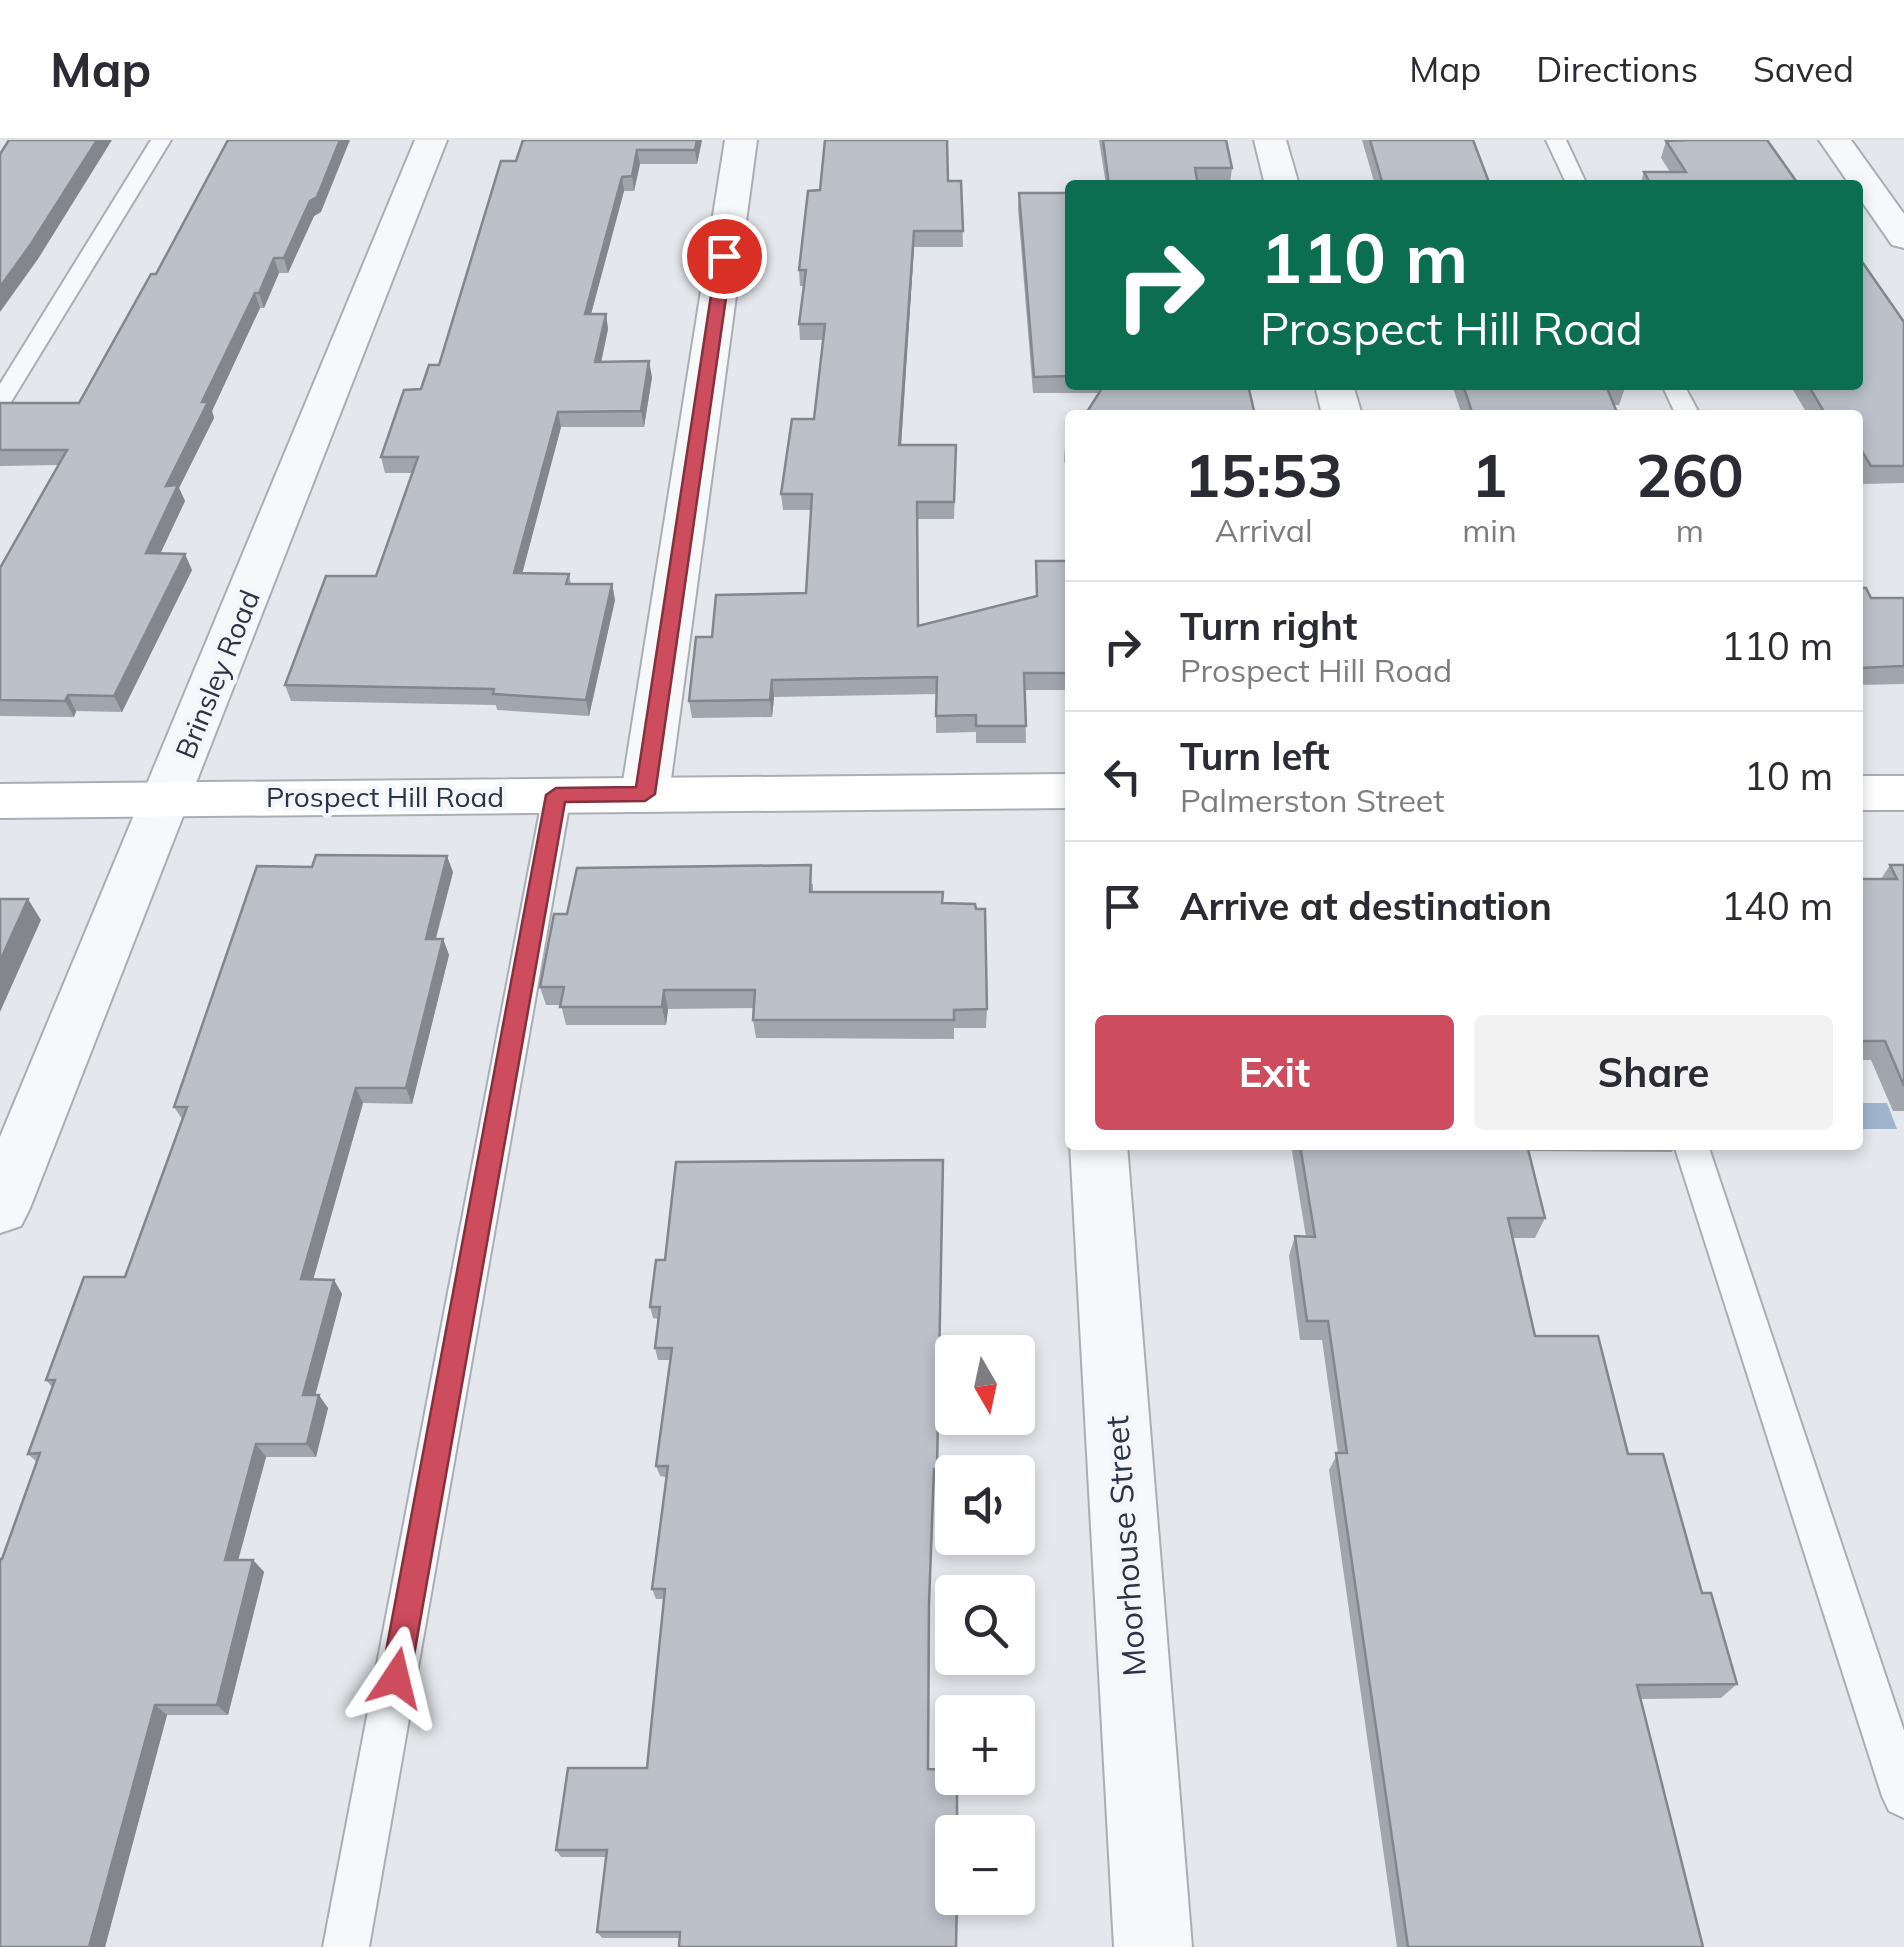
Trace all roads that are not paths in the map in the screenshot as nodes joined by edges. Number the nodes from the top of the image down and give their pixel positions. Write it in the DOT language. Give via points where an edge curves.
graph roads {
  1 [pos="160,140"];
  2 [pos="431,140"];
  3 [pos="742,140"];
  4 [pos="1270,140"];
  5 [pos="1556,140"];
  6 [pos="1835,140"];
  7 [pos="1281,180"];
  8 [pos="1575,180"];
  9 [pos="1904,238"];
  10 [pos="0,402"];
  11 [pos="1065,791"];
  12 [pos="1904,792"];
  13 [pos="1863,793"];
  14 [pos="645,794"];
  15 [pos="556,795"];
  16 [pos="168,798"];
  17 [pos="0,801"];
  18 [pos="1098,1150"];
  19 [pos="1693,1150"];
  20 [pos="0,1208"];
  21 [pos="1904,1796"];
  22 [pos="346,1947"];
  23 [pos="1153,1947"];
  1 -- 10 [label="lane"];
  2 -- 16 [label="street, Brinsley Road"];
  3 -- 14 [label="street"];
  4 -- 7 [label="street"];
  5 -- 8 [label="lane"];
  6 -- 9 [label="street"];
  11 -- 14 [label="street, Prospect Hill Road"];
  12 -- 13 [label="street"];
  14 -- 15 [label="street, Prospect Hill Road"];
  15 -- 16 [label="street, Prospect Hill Road"];
  15 -- 22 [label="lane"];
  16 -- 17 [label="street, Prospect Hill Road"];
  16 -- 20 [label="street, Brinsley Road"];
  18 -- 23 [label="street, Moorhouse Street"];
  19 -- 21 [label="lane"];
}
